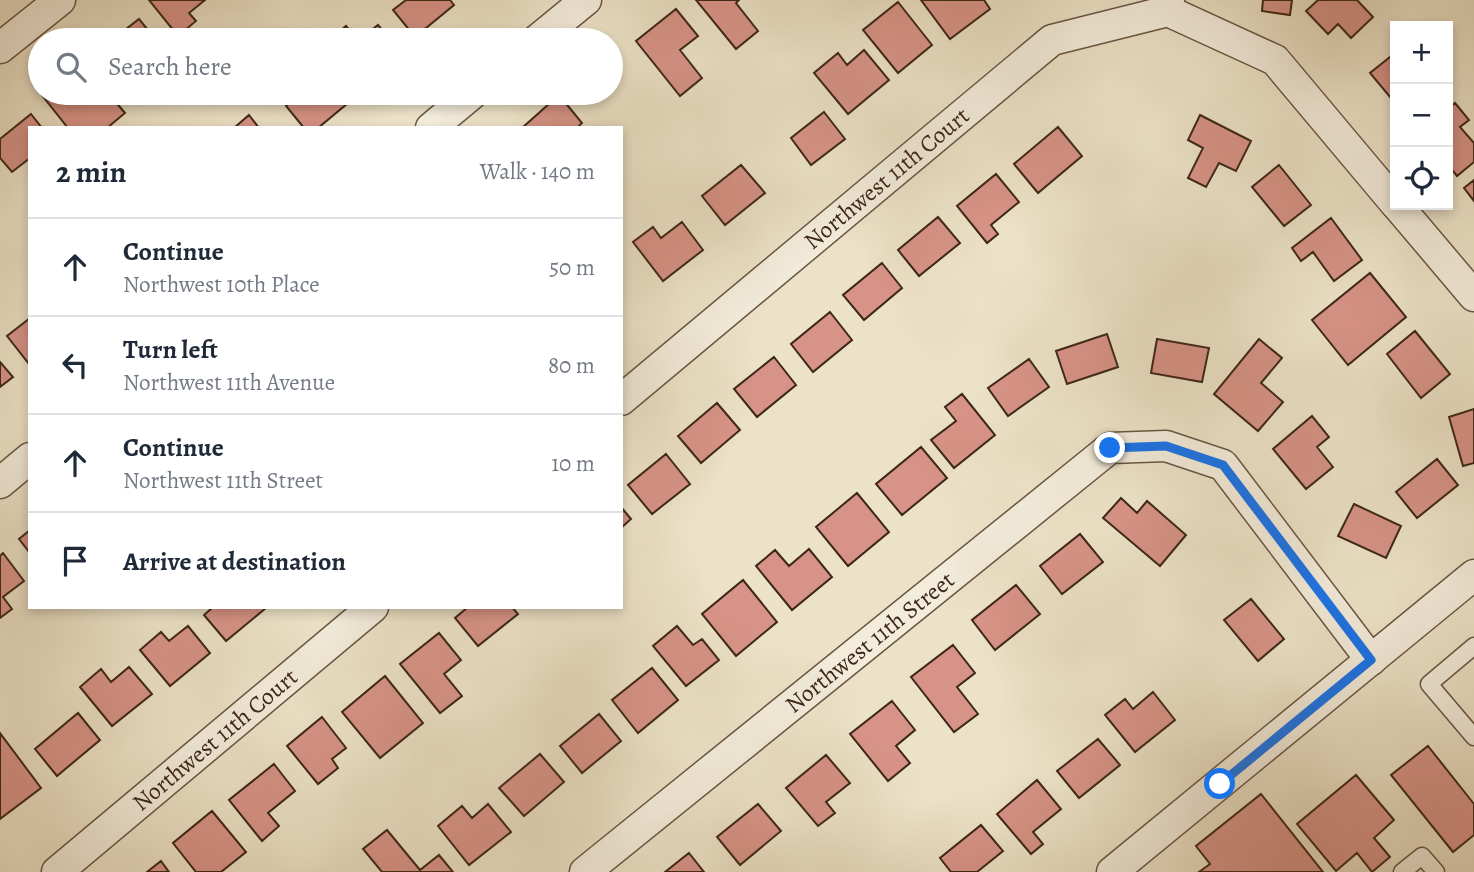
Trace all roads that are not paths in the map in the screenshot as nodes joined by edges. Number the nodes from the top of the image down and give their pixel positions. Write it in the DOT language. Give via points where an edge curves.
graph roads {
  1 [pos="60,0"];
  2 [pos="586,0"];
  3 [pos="1169,5"];
  4 [pos="552,28"];
  5 [pos="0,48"];
  6 [pos="459,105"];
  7 [pos="433,126"];
  8 [pos="1390,197"];
  9 [pos="1401,210"];
  10 [pos="1474,296"];
  11 [pos="623,398"];
  12 [pos="28,460"];
  13 [pos="0,483"];
  14 [pos="1474,575"];
  15 [pos="371,609"];
  16 [pos="1474,646"];
  17 [pos="1371,660"];
  18 [pos="1474,737"];
  19 [pos="57,872"];
  20 [pos="585,872"];
  21 [pos="1112,872"];
  22 [pos="1402,872"];
  23 [pos="1436,872"];
  1 -- 5 [label="street"];
  2 -- 4 [label="street"];
  3 -- 8 [label="street" via="1275,60"];
  3 -- 11 [label="street, Northwest 11th Court" via="1052,40"];
  6 -- 7 [label="street"];
  9 -- 10 [label="street"];
  12 -- 13 [label="street"];
  14 -- 17 [label="street"];
  15 -- 19 [label="street, Northwest 11th Court"];
  16 -- 18 [label="lane" via="1429,684"];
  17 -- 20 [label="street, Northwest 11th Street" via="1223,465 1166,446 1110,448"];
  17 -- 21 [label="street"];
  22 -- 23 [label="lane" via="1422,856"];
}
